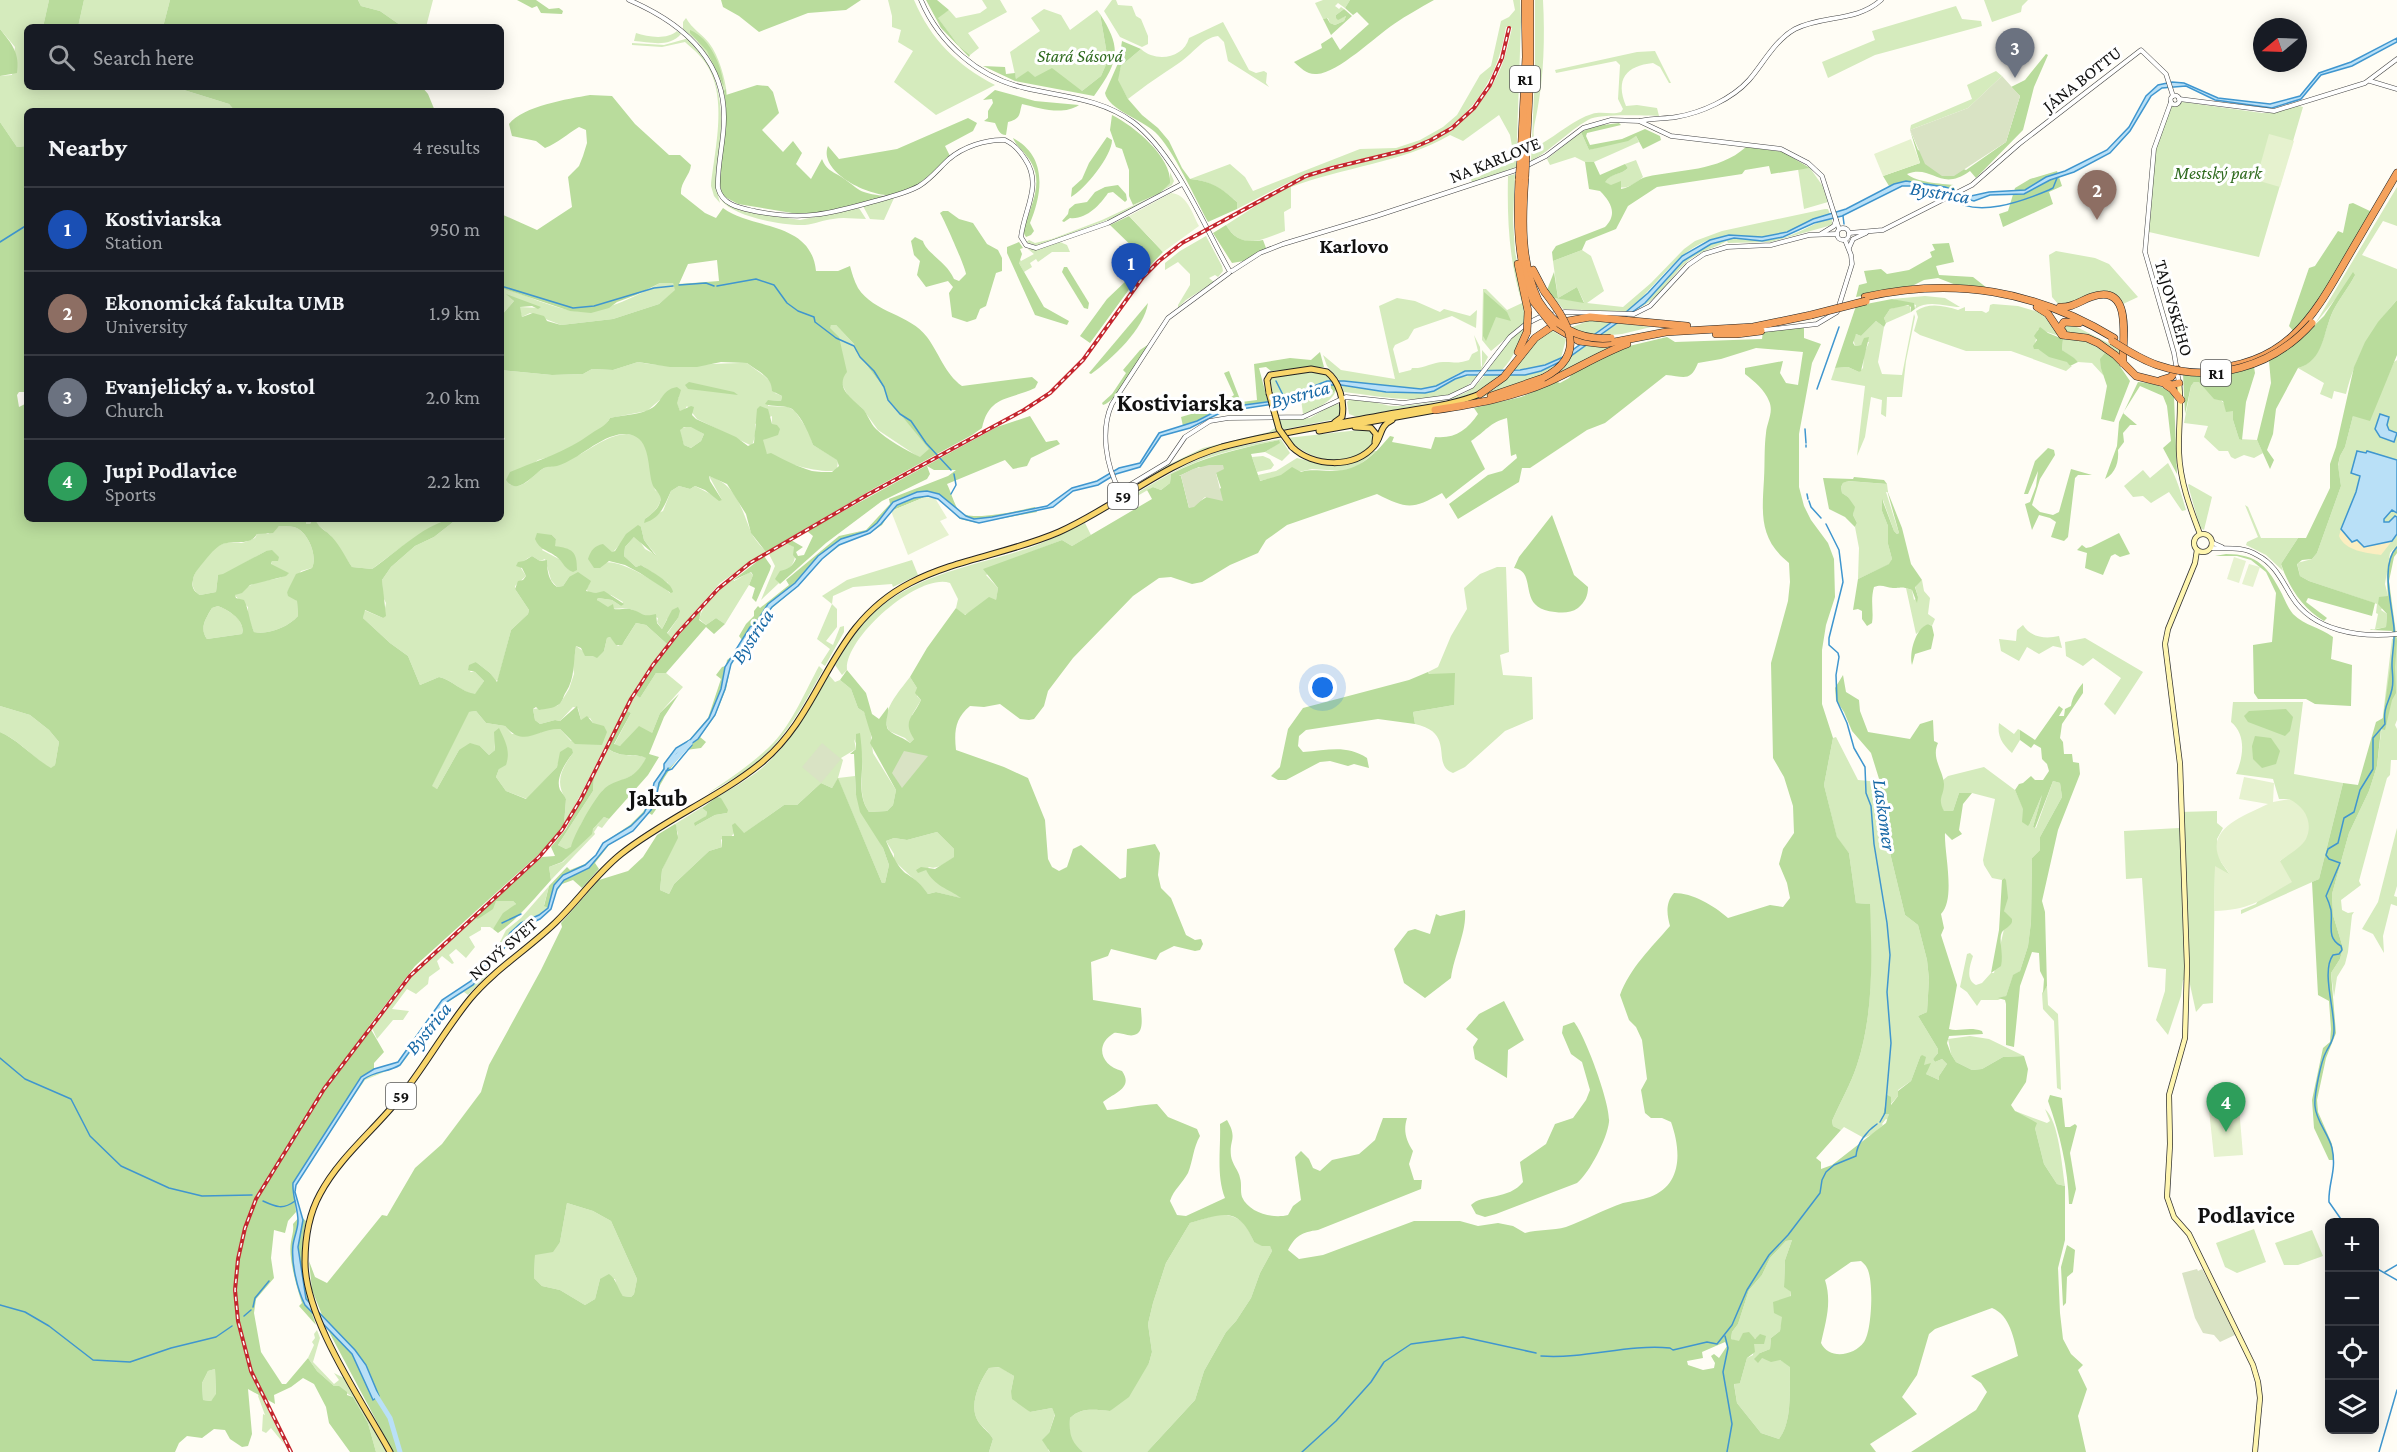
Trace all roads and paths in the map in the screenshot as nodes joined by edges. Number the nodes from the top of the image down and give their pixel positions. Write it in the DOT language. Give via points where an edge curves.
graph roads {
  1 [pos="628,0"];
  2 [pos="921,0"];
  3 [pos="1525,0"];
  4 [pos="1530,0"];
  5 [pos="1881,0"];
  6 [pos="2397,59"];
  7 [pos="2370,81"];
  8 [pos="2397,89"];
  9 [pos="2173,96"];
  10 [pos="2179,99"];
  11 [pos="2171,102"];
  12 [pos="1649,120"];
  13 [pos="1639,121"];
  14 [pos="1647,126"];
  15 [pos="1523,156"];
  16 [pos="2397,173"];
  17 [pos="1522,178"];
  18 [pos="2397,182"];
  19 [pos="1182,184"];
  20 [pos="1518,210"];
  21 [pos="1836,219"];
  22 [pos="1839,229"];
  23 [pos="1870,232"];
  24 [pos="1524,233"];
  25 [pos="1849,233"];
  26 [pos="1821,234"];
  27 [pos="1836,234"];
  28 [pos="1845,240"];
  29 [pos="1849,248"];
  30 [pos="1230,271"];
  31 [pos="1865,299"];
  32 [pos="2085,300"];
  33 [pos="1536,301"];
  34 [pos="2046,305"];
  35 [pos="2037,307"];
  36 [pos="1811,313"];
  37 [pos="1618,319"];
  38 [pos="2311,322"];
  39 [pos="2079,323"];
  40 [pos="2091,324"];
  41 [pos="1687,326"];
  42 [pos="1732,329"];
  43 [pos="1764,330"];
  44 [pos="1708,333"];
  45 [pos="2071,336"];
  46 [pos="1641,338"];
  47 [pos="2113,340"];
  48 [pos="1607,341"];
  49 [pos="1629,343"];
  50 [pos="2123,363"];
  51 [pos="1509,367"];
  52 [pos="2177,369"];
  53 [pos="2167,379"];
  54 [pos="2155,381"];
  55 [pos="2179,383"];
  56 [pos="1482,393"];
  57 [pos="1341,399"];
  58 [pos="2181,400"];
  59 [pos="1463,406"];
  60 [pos="1343,408"];
  61 [pos="1435,410"];
  62 [pos="1417,413"];
  63 [pos="1369,418"];
  64 [pos="1322,426"];
  65 [pos="1383,426"];
  66 [pos="1341,427"];
  67 [pos="1357,427"];
  68 [pos="1252,441"];
  69 [pos="1374,446"];
  70 [pos="2198,535"];
  71 [pos="2212,546"];
  72 [pos="2199,551"];
  73 [pos="2395,634"];
  74 [pos="390,1452"];
  75 [pos="2255,1452"];
  1 -- 19 [label="street" via="681,30 711,63 724,115 718,188 729,203 789,216 832,212 911,189 928,180 962,150 1005,140 1023,155 1034,177 1021,234 1023,242 1042,247 1096,227"];
  2 -- 19 [label="street" via="945,39 982,71 1009,84 1089,100 1119,113 1152,139"];
  3 -- 15 [label="highway, R1"];
  4 -- 15 [label="highway, R1" via="1530,74"];
  5 -- 12 [label="street, NA KARLOVE" via="1855,14 1794,30 1743,86 1718,102 1681,117"];
  6 -- 7 [label="street"];
  7 -- 8 [label="street"];
  7 -- 10 [label="street" via="2270,111"];
  9 -- 10 [label="street"];
  9 -- 11 [label="street, TAJOVSKÉHO"];
  9 -- 23 [label="street, JÁNA BOTTU" via="2160,67 2141,50 1980,179 1895,225"];
  10 -- 11 [label="street" via="2177,104"];
  11 -- 52 [label="street, TAJOVSKÉHO" via="2154,149 2145,252"];
  12 -- 13 [label="street, NA KARLOVE"];
  12 -- 14 [label="street"];
  13 -- 14 [label="street"];
  13 -- 30 [label="street, NA KARLOVE" via="1611,120 1589,125 1531,164 1283,244"];
  14 -- 21 [label="street" via="1671,136 1785,150 1818,171"];
  15 -- 17 [label="highway, R1, bridge"];
  16 -- 38 [label="highway, R1"];
  17 -- 20 [label="highway, R1"];
  17 -- 24 [label="highway, R1"];
  18 -- 38 [label="highway, R1"];
  19 -- 30 [label="street"];
  20 -- 33 [label="highway, R1" via="1522,263"];
  20 -- 51 [label="highway, bridge" via="1515,222 1528,311 1527,332"];
  21 -- 22 [label="street"];
  21 -- 26 [label="street"];
  22 -- 25 [label="street" via="1846,228"];
  22 -- 27 [label="street"];
  23 -- 25 [label="street"];
  23 -- 29 [label="street" via="1853,239"];
  24 -- 33 [label="highway, R1"];
  24 -- 59 [label="highway, bridge" via="1534,274 1565,320 1570,342 1564,361 1543,378"];
  25 -- 28 [label="street"];
  26 -- 27 [label="street"];
  26 -- 37 [label="street" via="1771,245 1727,247 1704,254 1688,264 1650,306"];
  27 -- 28 [label="street"];
  28 -- 29 [label="street"];
  29 -- 43 [label="street" via="1852,264 1835,314 1807,326"];
  30 -- 57 [label="street, NA KARLOVE" via="1166,320 1110,409 1106,437 1120,491 1168,462 1185,437 1210,421 1303,417"];
  31 -- 34 [label="highway, R1" via="1894,291 1953,286 2004,293"];
  31 -- 35 [label="highway, R1" via="1950,291"];
  31 -- 36 [label="highway, R1, bridge"];
  32 -- 34 [label="highway" via="2067,308"];
  32 -- 40 [label="highway" via="2080,311"];
  32 -- 50 [label="highway" via="2107,295 2120,305 2124,317"];
  33 -- 48 [label="highway, R1, bridge" via="1568,330"];
  34 -- 40 [label="highway, R1"];
  35 -- 39 [label="highway, R1"];
  35 -- 45 [label="highway" via="2050,316 2060,332"];
  36 -- 41 [label="highway, R1" via="1754,323"];
  36 -- 42 [label="highway, R1" via="1762,326"];
  37 -- 41 [label="highway"];
  37 -- 51 [label="highway" via="1581,318 1553,325 1535,338"];
  37 -- 57 [label="street" via="1565,312 1540,317 1513,333 1481,377 1466,390 1437,399 1403,403"];
  38 -- 47 [label="highway, R1, bridge" via="2294,342 2266,359 2240,369 2212,373 2183,372 2156,365"];
  39 -- 45 [label="highway" via="2067,321 2060,325 2061,331"];
  39 -- 47 [label="highway, R1"];
  40 -- 47 [label="highway, R1"];
  41 -- 48 [label="highway, R1"];
  42 -- 44 [label="highway"];
  42 -- 46 [label="highway, R1" via="1678,331"];
  43 -- 44 [label="highway"];
  44 -- 49 [label="highway" via="1666,335"];
  45 -- 50 [label="highway" via="2098,343"];
  46 -- 48 [label="highway, R1"];
  46 -- 49 [label="highway"];
  49 -- 59 [label="highway" via="1536,387"];
  50 -- 54 [label="highway" via="2136,376"];
  51 -- 56 [label="highway"];
  52 -- 53 [label="highway"];
  52 -- 55 [label="street, TAJOVSKÉHO"];
  53 -- 54 [label="highway"];
  53 -- 55 [label="highway"];
  54 -- 55 [label="highway"];
  54 -- 58 [label="highway" via="2172,389"];
  55 -- 58 [label="main road, TAJOVSKÉHO"];
  56 -- 63 [label="main road, 59" via="1449,404"];
  57 -- 60 [label="main road"];
  57 -- 69 [label="main road, bridge" via="1329,373 1311,369 1270,375 1267,380 1279,429 1292,447 1310,459 1333,463 1356,458"];
  58 -- 70 [label="main road, TAJOVSKÉHO" via="2180,462"];
  59 -- 61 [label="highway"];
  60 -- 63 [label="main road" via="1351,417"];
  60 -- 64 [label="main road" via="1340,420"];
  61 -- 62 [label="main road, 59"];
  62 -- 65 [label="main road"];
  62 -- 66 [label="main road, 59"];
  63 -- 64 [label="main road, 59"];
  64 -- 68 [label="main road, 59"];
  65 -- 67 [label="main road"];
  65 -- 69 [label="main road"];
  66 -- 67 [label="main road"];
  66 -- 68 [label="main road, 59"];
  67 -- 69 [label="main road" via="1371,428 1376,434"];
  68 -- 74 [label="main road, NOVÝ SVET / 59" via="1186,461 1058,532 939,570 883,599 844,641 793,729 770,755 617,857 554,924 471,998 398,1100 335,1171 311,1216 305,1259 312,1303 324,1333"];
  70 -- 71 [label="main road" via="2209,536"];
  70 -- 72 [label="main road" via="2194,544"];
  71 -- 72 [label="main road"];
  71 -- 73 [label="street" via="2244,549 2263,558 2277,572 2299,608 2317,621 2350,632"];
  72 -- 75 [label="main road" via="2165,644 2179,756 2187,966 2185,1034 2170,1089 2167,1197 2253,1365 2260,1398"];
}
